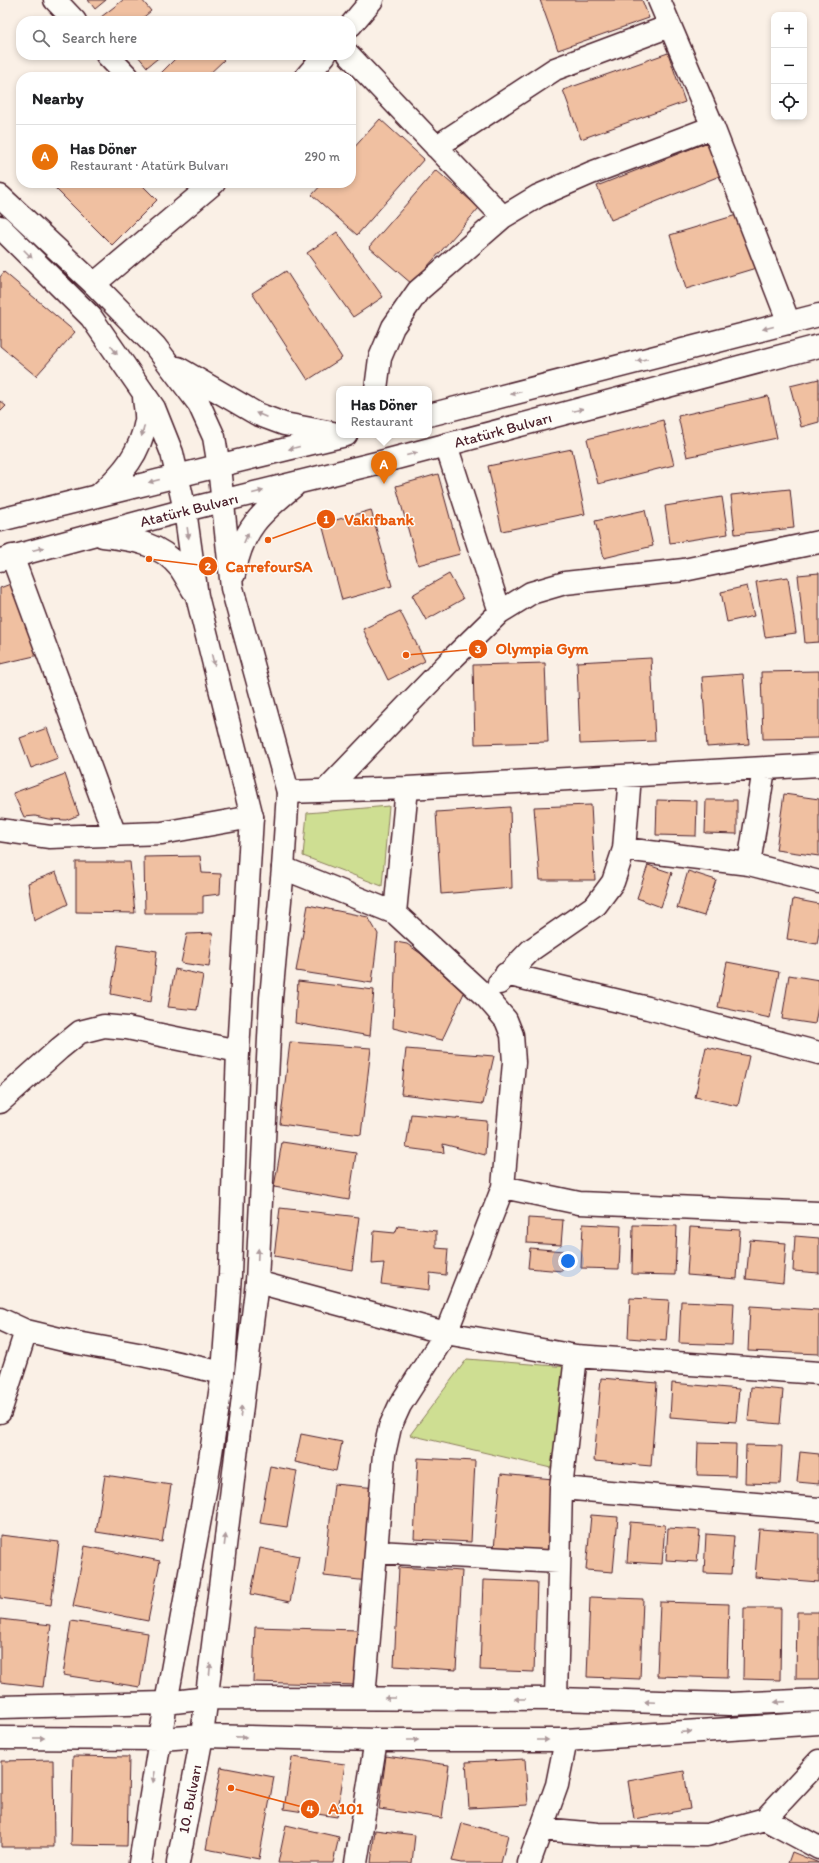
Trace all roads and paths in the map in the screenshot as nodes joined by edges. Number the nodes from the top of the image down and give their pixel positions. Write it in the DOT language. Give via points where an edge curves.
graph roads {
  1 [pos="55,0"];
  2 [pos="659,0"];
  3 [pos="70,16"];
  4 [pos="670,26"];
  5 [pos="112,60"];
  6 [pos="321,60"];
  7 [pos="354,60"];
  8 [pos="123,72"];
  9 [pos="310,72"];
  10 [pos="713,127"];
  11 [pos="436,147"];
  12 [pos="208,188"];
  13 [pos="0,196"];
  14 [pos="503,217"];
  15 [pos="0,227"];
  16 [pos="94,284"];
  17 [pos="819,315"];
  18 [pos="789,323"];
  19 [pos="819,346"];
  20 [pos="168,362"];
  21 [pos="376,386"];
  22 [pos="143,393"];
  23 [pos="432,414"];
  24 [pos="336,433"];
  25 [pos="336,437"];
  26 [pos="446,445"];
  27 [pos="220,467"];
  28 [pos="176,475"];
  29 [pos="299,482"];
  30 [pos="99,496"];
  31 [pos="223,501"];
  32 [pos="185,510"];
  33 [pos="0,520"];
  34 [pos="94,534"];
  35 [pos="819,542"];
  36 [pos="6,558"];
  37 [pos="232,588"];
  38 [pos="197,596"];
  39 [pos="500,612"];
  40 [pos="819,766"];
  41 [pos="764,769"];
  42 [pos="630,776"];
  43 [pos="407,788"];
  44 [pos="326,790"];
  45 [pos="288,792"];
  46 [pos="252,817"];
  47 [pos="0,830"];
  48 [pos="115,835"];
  49 [pos="624,849"];
  50 [pos="749,864"];
  51 [pos="283,868"];
  52 [pos="819,882"];
  53 [pos="395,913"];
  54 [pos="506,974"];
  55 [pos="487,998"];
  56 [pos="238,1051"];
  57 [pos="819,1053"];
  58 [pos="0,1102"];
  59 [pos="503,1187"];
  60 [pos="819,1213"];
  61 [pos="257,1282"];
  62 [pos="0,1319"];
  63 [pos="26,1331"];
  64 [pos="446,1333"];
  65 [pos="576,1356"];
  66 [pos="819,1373"];
  67 [pos="223,1374"];
  68 [pos="0,1412"];
  69 [pos="561,1488"];
  70 [pos="819,1509"];
  71 [pos="377,1552"];
  72 [pos="559,1562"];
  73 [pos="207,1698"];
  74 [pos="364,1698"];
  75 [pos="556,1699"];
  76 [pos="819,1700"];
  77 [pos="166,1703"];
  78 [pos="0,1707"];
  79 [pos="819,1723"];
  80 [pos="202,1736"];
  81 [pos="0,1738"];
  82 [pos="161,1739"];
  83 [pos="376,1740"];
  84 [pos="566,1740"];
  85 [pos="819,1761"];
  86 [pos="765,1819"];
  87 [pos="541,1829"];
  88 [pos="819,1848"];
  89 [pos="140,1863"];
  90 [pos="178,1863"];
  91 [pos="356,1863"];
  92 [pos="529,1863"];
  1 -- 3 [label="street"];
  2 -- 4 [label="street"];
  4 -- 10 [label="street"];
  4 -- 11 [label="street" via="555,69"];
  5 -- 8 [label="street"];
  6 -- 9 [label="street"];
  7 -- 11 [label="street"];
  10 -- 14 [label="street" via="591,173 538,196"];
  10 -- 18 [label="street"];
  11 -- 14 [label="street"];
  12 -- 16 [label="street"];
  13 -- 16 [label="street"];
  14 -- 21 [label="street" via="418,291 393,327 380,358"];
  15 -- 22 [label="street, one-way" via="91,317"];
  16 -- 20 [label="street"];
  17 -- 18 [label="street"];
  18 -- 23 [label="street, one-way"];
  26 -- 19 [label="street, Atatürk Bulvarı, one-way"];
  24 -- 20 [label="street, one-way" via="284,424 257,414"];
  20 -- 27 [label="street, 10. Bulvarı" via="199,404 214,437"];
  22 -- 28 [label="street" via="154,408 167,438"];
  22 -- 30 [label="street, one-way" via="146,420 141,440 123,473"];
  25 -- 27 [label="street, one-way"];
  29 -- 26 [label="street, Atatürk Bulvarı, one-way"];
  26 -- 39 [label="street"];
  27 -- 28 [label="street"];
  27 -- 31 [label="street, 10. Bulvarı"];
  28 -- 30 [label="street, one-way"];
  28 -- 32 [label="street"];
  31 -- 29 [label="street, Atatürk Bulvarı, one-way"];
  37 -- 29 [label="street, one-way" via="237,559 248,532 264,511"];
  30 -- 33 [label="street"];
  31 -- 32 [label="street, Atatürk Bulvarı"];
  31 -- 37 [label="street, 10. Bulvarı"];
  32 -- 34 [label="street, Atatürk Bulvarı"];
  32 -- 38 [label="street, one-way"];
  36 -- 34 [label="street, Atatürk Bulvarı, one-way"];
  34 -- 38 [label="street" via="143,542 164,554 180,568"];
  35 -- 39 [label="street" via="684,570 565,583 531,593"];
  36 -- 48 [label="street"];
  37 -- 45 [label="street, 10. Bulvarı"];
  38 -- 46 [label="street, one-way"];
  39 -- 44 [label="street" via="452,658"];
  40 -- 41 [label="street"];
  41 -- 42 [label="street"];
  41 -- 50 [label="street"];
  42 -- 43 [label="street"];
  42 -- 49 [label="street"];
  43 -- 44 [label="street"];
  43 -- 53 [label="street"];
  44 -- 45 [label="street"];
  45 -- 51 [label="street, 10. Bulvarı"];
  46 -- 48 [label="street" via="162,833"];
  46 -- 56 [label="street"];
  47 -- 48 [label="street" via="50,837"];
  49 -- 50 [label="street"];
  49 -- 54 [label="street" via="613,882 596,905 531,950"];
  50 -- 52 [label="street"];
  51 -- 53 [label="street"];
  61 -- 51 [label="street, 10. Bulvarı, one-way" via="271,998"];
  53 -- 55 [label="street"];
  54 -- 55 [label="street"];
  54 -- 57 [label="street"];
  55 -- 59 [label="street" via="506,1020 512,1035 514,1062"];
  56 -- 58 [label="street" via="127,1028 104,1026 80,1032"];
  56 -- 67 [label="street" via="230,1275"];
  59 -- 60 [label="street" via="579,1203"];
  59 -- 64 [label="street"];
  61 -- 64 [label="street"];
  73 -- 61 [label="street, 10. Bulvarı, one-way"];
  62 -- 63 [label="street"];
  63 -- 67 [label="street"];
  63 -- 68 [label="street"];
  64 -- 65 [label="street"];
  64 -- 71 [label="street" via="400,1405 390,1427 384,1454"];
  65 -- 66 [label="street"];
  65 -- 69 [label="street"];
  67 -- 77 [label="street" via="206,1486"];
  69 -- 70 [label="street"];
  69 -- 72 [label="street"];
  71 -- 72 [label="street"];
  71 -- 74 [label="street"];
  72 -- 75 [label="street"];
  73 -- 74 [label="street"];
  73 -- 77 [label="street"];
  73 -- 80 [label="street, 10. Bulvarı"];
  75 -- 74 [label="street, one-way"];
  76 -- 75 [label="street, one-way" via="730,1704"];
  77 -- 78 [label="street"];
  77 -- 82 [label="street"];
  84 -- 79 [label="street, one-way"];
  80 -- 82 [label="street"];
  80 -- 83 [label="street, one-way"];
  80 -- 90 [label="street, 10. Bulvarı"];
  81 -- 82 [label="street, one-way"];
  82 -- 89 [label="street, one-way"];
  83 -- 84 [label="street, one-way"];
  83 -- 91 [label="street"];
  84 -- 87 [label="street" via="556,1785"];
  85 -- 86 [label="street"];
  86 -- 87 [label="street" via="708,1835 598,1834"];
  86 -- 88 [label="street"];
  87 -- 92 [label="street"];
}
